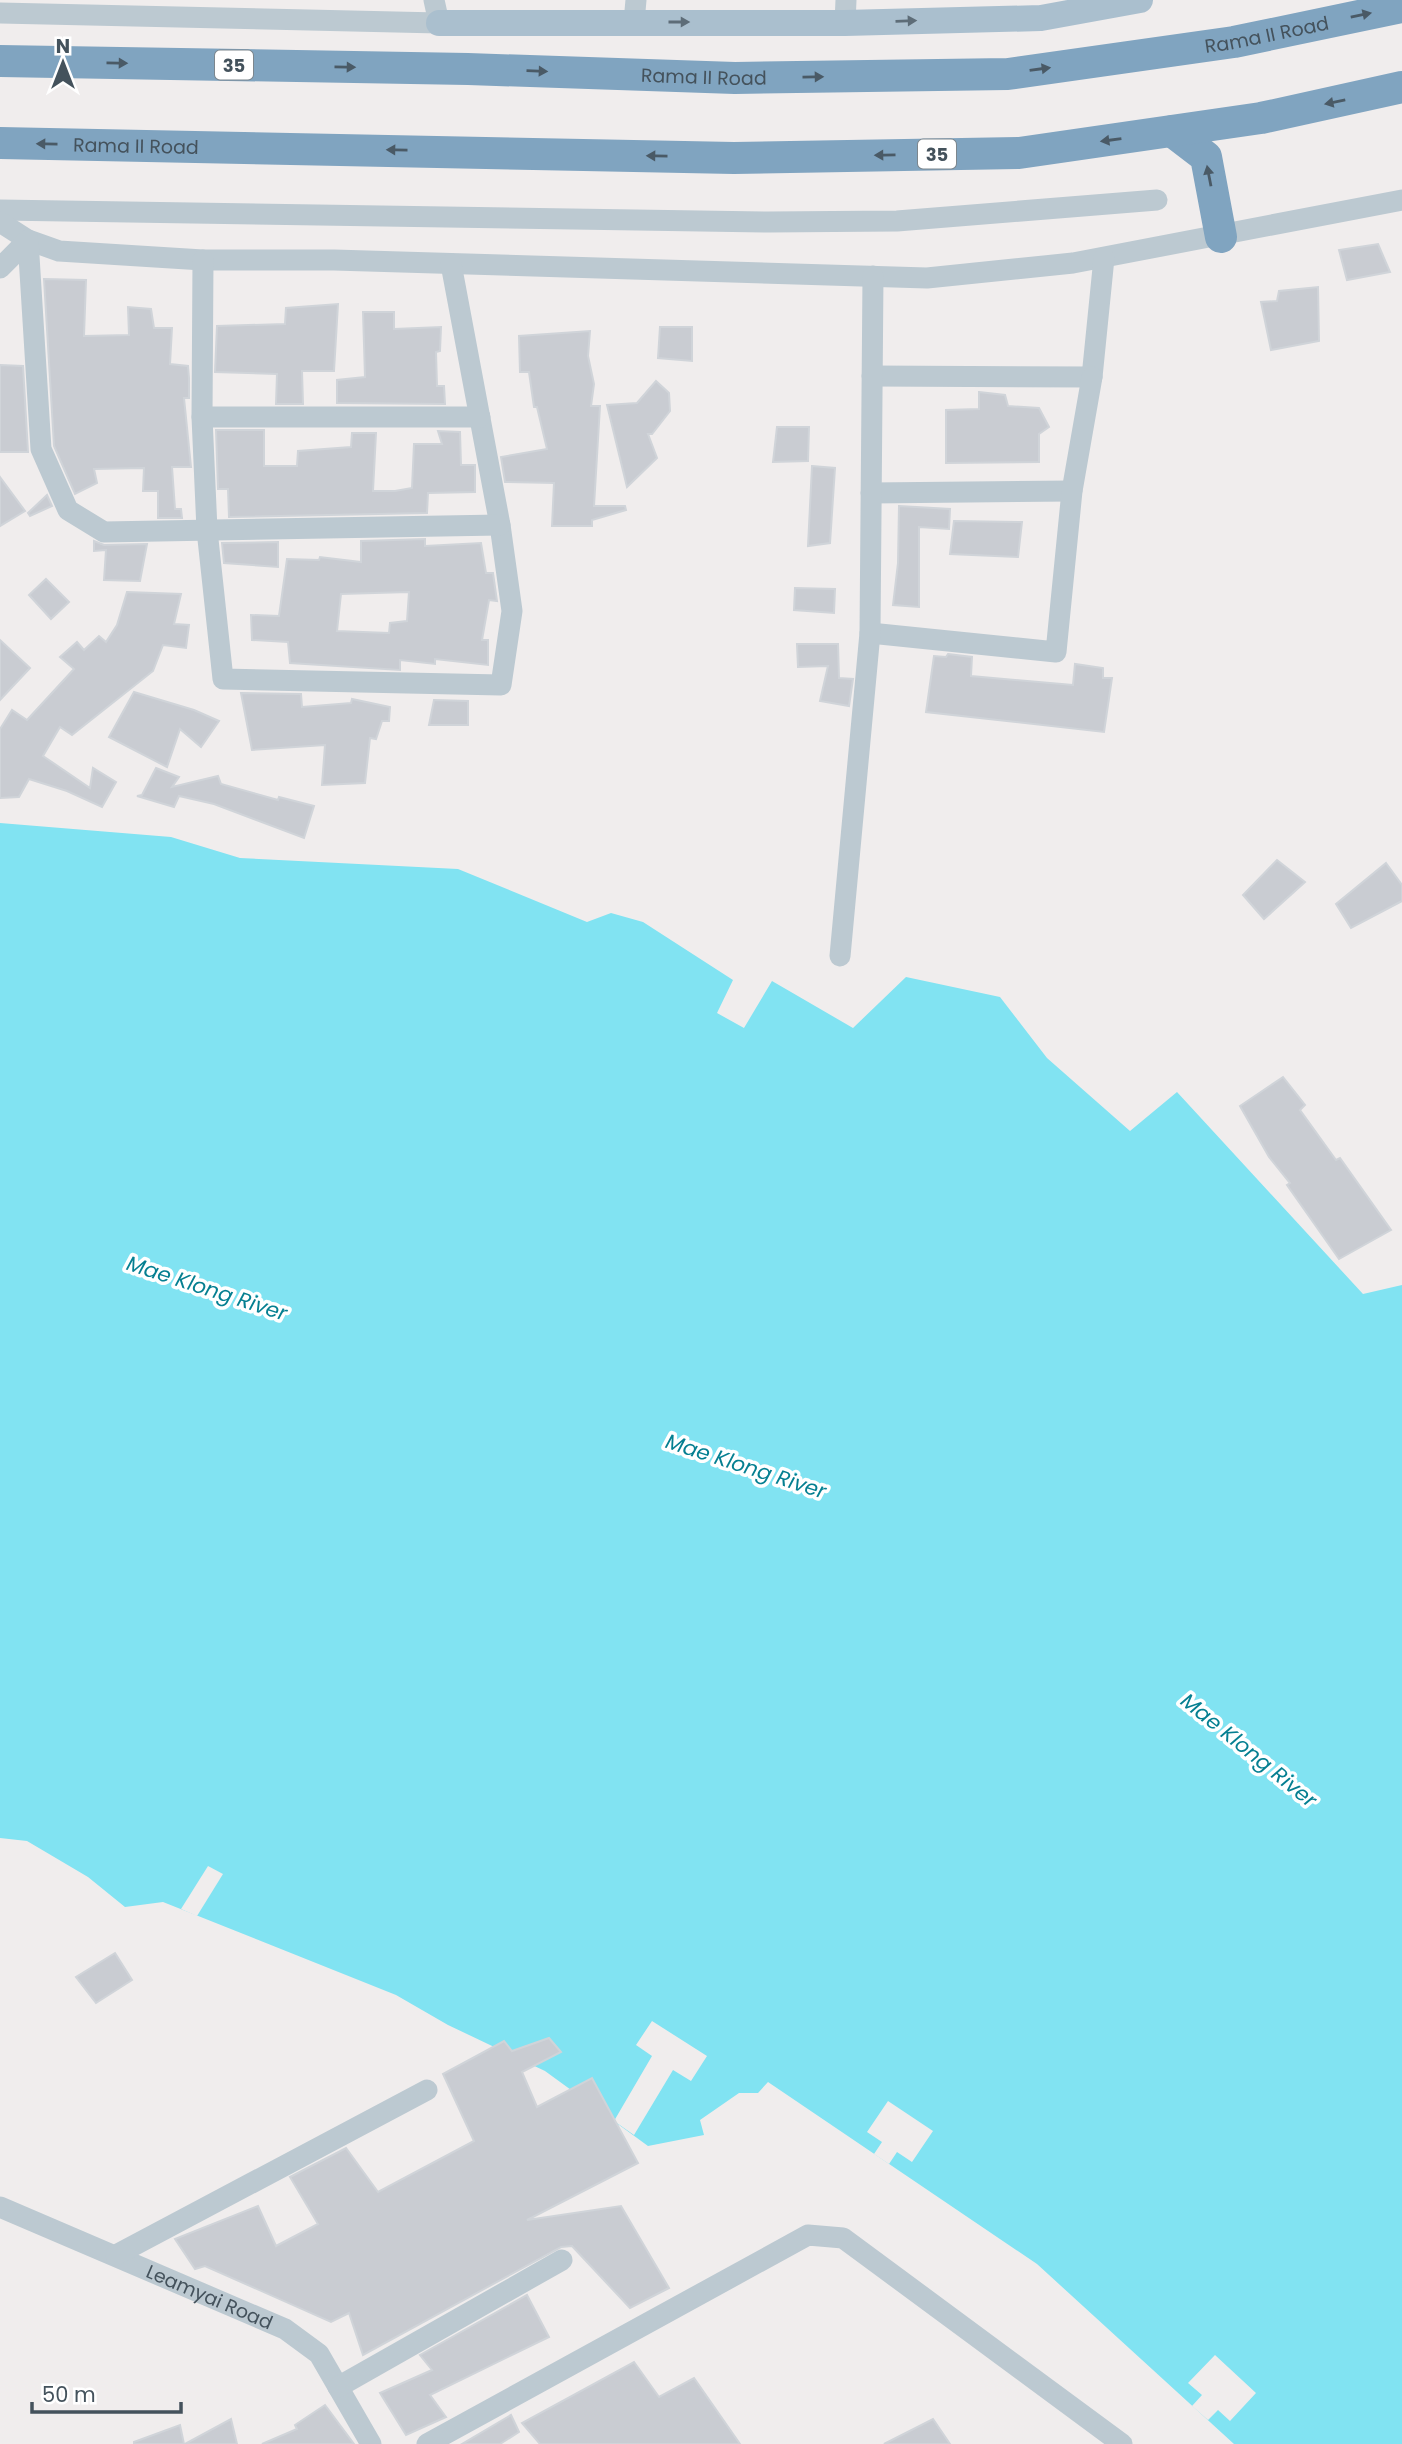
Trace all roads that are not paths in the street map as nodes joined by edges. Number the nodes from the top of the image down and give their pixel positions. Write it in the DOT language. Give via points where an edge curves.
graph roads {
  1 [pos="1140,0"];
  2 [pos="1402,7"];
  3 [pos="1041,9"];
  4 [pos="635,11"];
  5 [pos="437,12"];
  6 [pos="845,12"];
  7 [pos="0,13"];
  8 [pos="0,61"];
  9 [pos="1402,87"];
  10 [pos="1172,131"];
  11 [pos="0,143"];
  12 [pos="1157,200"];
  13 [pos="1402,200"];
  14 [pos="0,210"];
  15 [pos="0,222"];
  16 [pos="1222,237"];
  17 [pos="28,240"];
  18 [pos="1104,258"];
  19 [pos="203,260"];
  20 [pos="452,264"];
  21 [pos="0,268"];
  22 [pos="873,276"];
  23 [pos="872,376"];
  24 [pos="1092,377"];
  25 [pos="202,417"];
  26 [pos="480,417"];
  27 [pos="1072,491"];
  28 [pos="871,493"];
  29 [pos="500,525"];
  30 [pos="207,530"];
  31 [pos="870,633"];
  32 [pos="840,956"];
  33 [pos="427,2090"];
  34 [pos="0,2207"];
  35 [pos="116,2255"];
  36 [pos="562,2260"];
  37 [pos="338,2387"];
  38 [pos="371,2444"];
  39 [pos="427,2444"];
  40 [pos="1122,2444"];
  1 -- 3 [label="main road"];
  8 -- 2 [label="highway, Rama II Road / 35, one-way" via="735,78 1008,74 1234,42"];
  6 -- 3 [label="main road, one-way"];
  4 -- 5 [label="main road"];
  4 -- 6 [label="main road, one-way"];
  5 -- 7 [label="street"];
  9 -- 10 [label="highway, Rama II Road / 35, one-way" via="1261,118"];
  10 -- 11 [label="highway, Rama II Road / 35, one-way" via="1019,153 734,158"];
  16 -- 10 [label="highway, one-way" via="1206,157"];
  12 -- 14 [label="street" via="897,221"];
  13 -- 16 [label="street"];
  15 -- 17 [label="street"];
  16 -- 18 [label="street"];
  17 -- 19 [label="street" via="59,251"];
  17 -- 21 [label="street"];
  17 -- 30 [label="street" via="41,449 68,510 104,532"];
  18 -- 22 [label="street" via="927,278"];
  18 -- 24 [label="street"];
  19 -- 20 [label="street"];
  19 -- 25 [label="street"];
  20 -- 22 [label="street"];
  20 -- 26 [label="street"];
  22 -- 23 [label="street"];
  23 -- 24 [label="street"];
  23 -- 28 [label="street"];
  24 -- 27 [label="street"];
  25 -- 26 [label="street"];
  25 -- 30 [label="street"];
  26 -- 29 [label="street"];
  27 -- 28 [label="street"];
  27 -- 31 [label="street" via="1056,652"];
  28 -- 31 [label="street"];
  29 -- 30 [label="street"];
  29 -- 30 [label="street" via="512,611 501,685 223,680"];
  31 -- 32 [label="street"];
  33 -- 35 [label="street"];
  34 -- 35 [label="street, Leamyai Road"];
  35 -- 37 [label="street, Leamyai Road" via="285,2329 319,2354"];
  36 -- 37 [label="street"];
  37 -- 38 [label="street, Leamyai Road"];
  39 -- 40 [label="street" via="808,2235 843,2238"];
}
